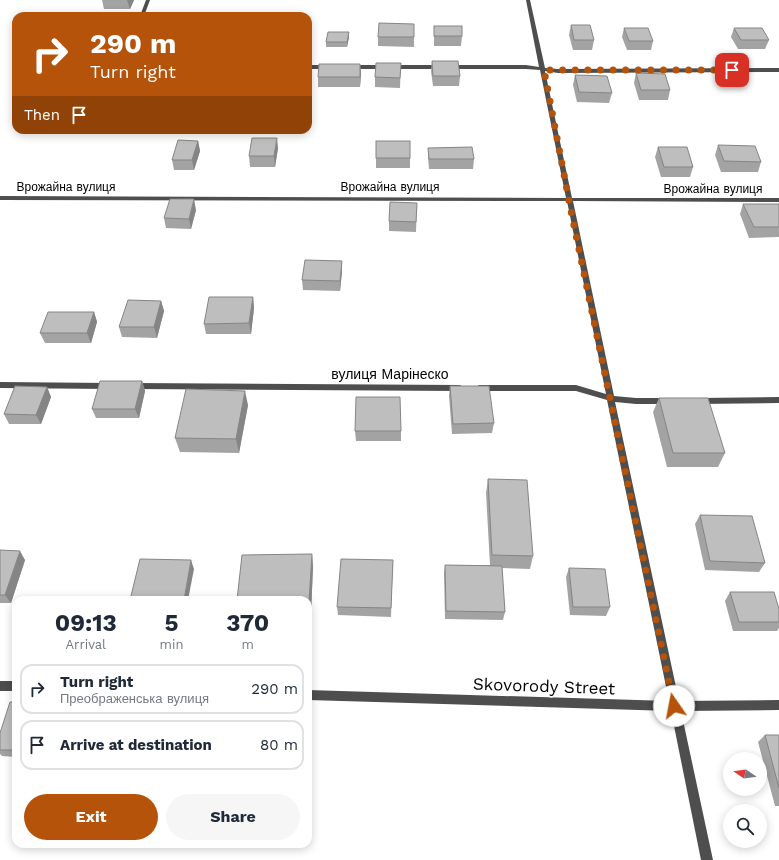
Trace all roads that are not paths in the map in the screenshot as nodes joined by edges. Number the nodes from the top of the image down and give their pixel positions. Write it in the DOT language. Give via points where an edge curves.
graph roads {
  1 [pos="148,0"];
  2 [pos="528,0"];
  3 [pos="144,12"];
  4 [pos="312,67"];
  5 [pos="331,67"];
  6 [pos="347,67"];
  7 [pos="544,70"];
  8 [pos="779,70"];
  9 [pos="0,198"];
  10 [pos="569,198"];
  11 [pos="779,200"];
  12 [pos="0,385"];
  13 [pos="610,398"];
  14 [pos="779,400"];
  15 [pos="675,401"];
  16 [pos="691,401"];
  17 [pos="0,686"];
  18 [pos="12,686"];
  19 [pos="312,695"];
  20 [pos="779,705"];
  21 [pos="674,706"];
  22 [pos="707,860"];
  1 -- 3 [label="street"];
  2 -- 7 [label="street"];
  4 -- 5 [label="street"];
  6 -- 7 [label="street" via="526,67"];
  7 -- 8 [label="street"];
  7 -- 10 [label="street"];
  9 -- 10 [label="street, Врожайна вулиця"];
  10 -- 11 [label="street, Врожайна вулиця"];
  10 -- 13 [label="street"];
  12 -- 13 [label="street, вулиця Марінеско" via="576,388"];
  13 -- 15 [label="street, вулиця Марінеско"];
  13 -- 21 [label="street"];
  14 -- 16 [label="street"];
  17 -- 18 [label="street"];
  19 -- 21 [label="street, Skovorody Street"];
  20 -- 21 [label="street, Skovorody Street"];
  21 -- 22 [label="street"];
}
